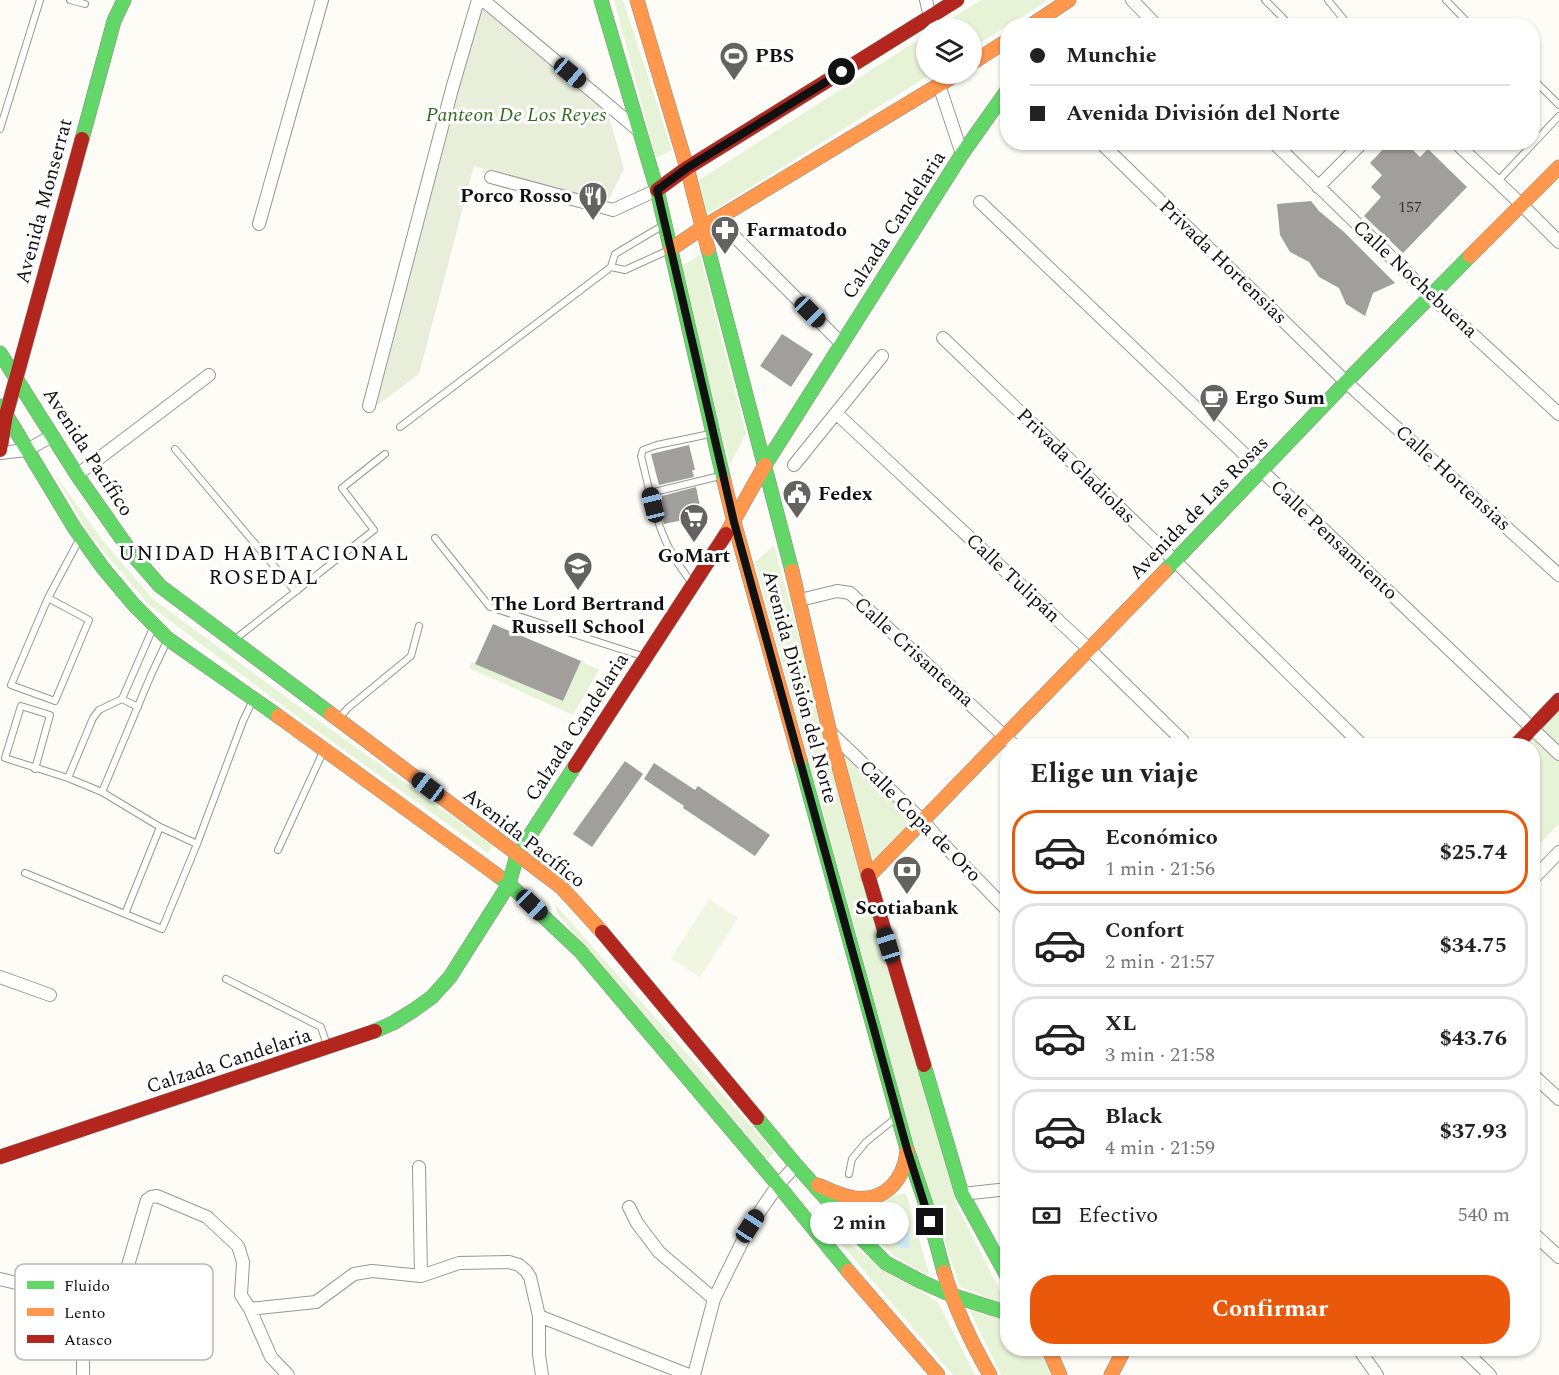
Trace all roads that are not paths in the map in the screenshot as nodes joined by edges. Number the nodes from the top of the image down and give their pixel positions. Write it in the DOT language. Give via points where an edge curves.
graph roads {
  1 [pos="40,0"];
  2 [pos="70,0"];
  3 [pos="124,0"];
  4 [pos="322,0"];
  5 [pos="478,0"];
  6 [pos="483,0"];
  7 [pos="601,0"];
  8 [pos="637,0"];
  9 [pos="926,0"];
  10 [pos="957,0"];
  11 [pos="1070,0"];
  12 [pos="1131,0"];
  13 [pos="1265,0"];
  14 [pos="1328,0"];
  15 [pos="1446,0"];
  16 [pos="85,4"];
  17 [pos="930,17"];
  18 [pos="1042,18"];
  19 [pos="1058,18"];
  20 [pos="1149,18"];
  21 [pos="1283,18"];
  22 [pos="1343,18"];
  23 [pos="1463,18"];
  24 [pos="1000,45"];
  25 [pos="982,57"];
  26 [pos="939,85"];
  27 [pos="1540,86"];
  28 [pos="1000,100"];
  29 [pos="1559,105"];
  30 [pos="1559,116"];
  31 [pos="0,129"];
  32 [pos="639,131"];
  33 [pos="1540,136"];
  34 [pos="1108,150"];
  35 [pos="1281,150"];
  36 [pos="1355,150"];
  37 [pos="1463,150"];
  38 [pos="1527,150"];
  39 [pos="962,154"];
  40 [pos="1559,167"];
  41 [pos="687,168"];
  42 [pos="491,177"];
  43 [pos="1497,182"];
  44 [pos="1318,187"];
  45 [pos="657,190"];
  46 [pos="980,202"];
  47 [pos="1522,205"];
  48 [pos="718,220"];
  49 [pos="259,224"];
  50 [pos="665,224"];
  51 [pos="702,228"];
  52 [pos="1559,242"];
  53 [pos="670,249"];
  54 [pos="611,267"];
  55 [pos="1431,296"];
  56 [pos="943,338"];
  57 [pos="841,343"];
  58 [pos="0,353"];
  59 [pos="882,356"];
  60 [pos="209,375"];
  61 [pos="16,378"];
  62 [pos="1346,382"];
  63 [pos="369,406"];
  64 [pos="3,410"];
  65 [pos="836,413"];
  66 [pos="1559,414"];
  67 [pos="400,427"];
  68 [pos="713,433"];
  69 [pos="52,436"];
  70 [pos="27,450"];
  71 [pos="175,450"];
  72 [pos="0,451"];
  73 [pos="385,454"];
  74 [pos="765,465"];
  75 [pos="794,465"];
  76 [pos="1261,471"];
  77 [pos="78,475"];
  78 [pos="723,475"];
  79 [pos="651,493"];
  80 [pos="734,522"];
  81 [pos="81,537"];
  82 [pos="435,538"];
  83 [pos="1175,561"];
  84 [pos="1559,575"];
  85 [pos="693,585"];
  86 [pos="295,591"];
  87 [pos="48,598"];
  88 [pos="800,600"];
  89 [pos="419,626"];
  90 [pos="154,627"];
  91 [pos="168,639"];
  92 [pos="233,640"];
  93 [pos="1090,650"];
  94 [pos="646,657"];
  95 [pos="122,699"];
  96 [pos="253,700"];
  97 [pos="1559,700"];
  98 [pos="138,707"];
  99 [pos="338,719"];
  100 [pos="1532,728"];
  101 [pos="830,733"];
  102 [pos="1008,738"];
  103 [pos="1014,738"];
  104 [pos="1180,738"];
  105 [pos="1355,738"];
  106 [pos="1523,738"];
  107 [pos="324,748"];
  108 [pos="1000,751"];
  109 [pos="1559,754"];
  110 [pos="35,769"];
  111 [pos="68,778"];
  112 [pos="102,792"];
  113 [pos="923,821"];
  114 [pos="159,827"];
  115 [pos="197,844"];
  116 [pos="278,850"];
  117 [pos="1559,852"];
  118 [pos="517,855"];
  119 [pos="1540,872"];
  120 [pos="26,873"];
  121 [pos="868,877"];
  122 [pos="509,884"];
  123 [pos="1000,903"];
  124 [pos="125,914"];
  125 [pos="0,977"];
  126 [pos="226,979"];
  127 [pos="50,995"];
  128 [pos="328,1048"];
  129 [pos="1540,1081"];
  130 [pos="1559,1099"];
  131 [pos="898,1116"];
  132 [pos="907,1149"];
  133 [pos="0,1157"];
  134 [pos="796,1165"];
  135 [pos="419,1167"];
  136 [pos="849,1174"];
  137 [pos="811,1182"];
  138 [pos="778,1185"];
  139 [pos="1000,1190"];
  140 [pos="962,1194"];
  141 [pos="630,1207"];
  142 [pos="1540,1239"];
  143 [pos="1559,1257"];
  144 [pos="1000,1263"];
  145 [pos="129,1264"];
  146 [pos="421,1275"];
  147 [pos="0,1279"];
  148 [pos="15,1283"];
  149 [pos="951,1295"];
  150 [pos="714,1299"];
  151 [pos="250,1309"];
  152 [pos="1000,1310"];
  153 [pos="539,1316"];
  154 [pos="1052,1356"];
  155 [pos="1121,1356"];
  156 [pos="1364,1356"];
  157 [pos="1470,1356"];
  158 [pos="288,1375"];
  159 [pos="542,1375"];
  160 [pos="688,1375"];
  161 [pos="694,1375"];
  162 [pos="938,1375"];
  163 [pos="990,1375"];
  164 [pos="1060,1375"];
  165 [pos="1111,1375"];
  166 [pos="1377,1375"];
  167 [pos="1490,1375"];
  1 -- 31 [label="lane"];
  2 -- 16 [label="lane"];
  3 -- 61 [label="street, Avenida Monserrat" via="114,21"];
  4 -- 49 [label="street"];
  5 -- 63 [label="street"];
  6 -- 32 [label="street"];
  7 -- 32 [label="street, Avenida División del Norte"];
  8 -- 41 [label="street, Avenida División del Norte"];
  9 -- 17 [label="street"];
  10 -- 17 [label="street"];
  11 -- 18 [label="street"];
  11 -- 19 [label="street"];
  12 -- 20 [label="street"];
  13 -- 21 [label="lane"];
  14 -- 22 [label="lane"];
  15 -- 23 [label="lane"];
  17 -- 41 [label="street"];
  24 -- 25 [label="street"];
  26 -- 39 [label="street"];
  26 -- 48 [label="street"];
  27 -- 29 [label="lane"];
  28 -- 39 [label="street, Calzada Candelaria"];
  30 -- 33 [label="lane"];
  32 -- 45 [label="street, Avenida División del Norte"];
  34 -- 62 [label="street, Privada Hortensias"];
  35 -- 44 [label="street, Calle Nochebuena"];
  36 -- 44 [label="street"];
  37 -- 43 [label="street"];
  38 -- 43 [label="lane"];
  39 -- 57 [label="street, Calzada Candelaria"];
  40 -- 47 [label="street, Avenida de Las Rosas"];
  41 -- 45 [label="street"];
  41 -- 51 [label="street, Avenida División del Norte"];
  42 -- 45 [label="street" via="613,210"];
  43 -- 47 [label="street"];
  44 -- 55 [label="street, Calle Nochebuena"];
  45 -- 50 [label="street, Avenida División del Norte"];
  46 -- 76 [label="street, Calle Pensamiento"];
  47 -- 52 [label="street"];
  47 -- 55 [label="street, Avenida de Las Rosas"];
  48 -- 51 [label="street"];
  48 -- 57 [label="street"];
  50 -- 53 [label="street, Avenida División del Norte"];
  50 -- 54 [label="lane" via="615,254"];
  51 -- 53 [label="street"];
  51 -- 74 [label="street, Avenida División del Norte"];
  53 -- 54 [label="lane" via="625,270"];
  53 -- 68 [label="street, Avenida División del Norte"];
  54 -- 67 [label="lane"];
  55 -- 62 [label="street, Avenida de Las Rosas"];
  55 -- 66 [label="street, Calle Nochebuena"];
  56 -- 83 [label="street, Privada Gladiolas"];
  57 -- 74 [label="street, Calzada Candelaria"];
  58 -- 61 [label="street, Avenida Pacífico"];
  59 -- 65 [label="street"];
  60 -- 77 [label="street"];
  61 -- 64 [label="street, Avenida Monserrat"];
  61 -- 69 [label="street, Avenida Pacífico"];
  62 -- 76 [label="street, Avenida de Las Rosas"];
  62 -- 84 [label="street, Calle Hortensias"];
  64 -- 70 [label="street"];
  64 -- 72 [label="street, Avenida Monserrat"];
  65 -- 75 [label="street"];
  65 -- 93 [label="street, Calle Tulipán"];
  68 -- 78 [label="street, Avenida División del Norte"];
  68 -- 79 [label="lane" via="643,450 641,456"];
  69 -- 70 [label="street"];
  69 -- 77 [label="street, Avenida Pacífico"];
  70 -- 72 [label="street"];
  70 -- 81 [label="street"];
  71 -- 86 [label="lane"];
  73 -- 86 [label="lane" via="342,489 374,530"];
  74 -- 80 [label="street, Calzada Candelaria"];
  74 -- 88 [label="street, Avenida División del Norte"];
  76 -- 83 [label="street, Avenida de Las Rosas"];
  76 -- 100 [label="street, Calle Pensamiento"];
  77 -- 92 [label="street, Avenida Pacífico" via="133,555 160,586"];
  78 -- 79 [label="lane"];
  78 -- 80 [label="street, Avenida División del Norte"];
  79 -- 85 [label="lane" via="670,551"];
  80 -- 85 [label="street, Calzada Candelaria"];
  80 -- 131 [label="street, Avenida División del Norte"];
  81 -- 87 [label="lane"];
  81 -- 90 [label="street" via="108,576"];
  82 -- 94 [label="lane" via="490,606"];
  83 -- 93 [label="street, Avenida de Las Rosas"];
  83 -- 105 [label="street, Privada Gladiolas"];
  85 -- 94 [label="street, Calzada Candelaria"];
  86 -- 92 [label="lane"];
  87 -- 87 [label="lane" via="11,685 55,701 90,621"];
  88 -- 101 [label="street, Avenida División del Norte"];
  88 -- 102 [label="street, Calle Crisantema" via="837,591 850,593"];
  89 -- 99 [label="lane" via="411,656"];
  90 -- 91 [label="street"];
  90 -- 95 [label="lane"];
  91 -- 96 [label="street"];
  91 -- 98 [label="lane"];
  92 -- 99 [label="street, Avenida Pacífico"];
  93 -- 103 [label="street, Avenida de Las Rosas"];
  93 -- 104 [label="street, Calle Tulipán"];
  94 -- 118 [label="street, Calzada Candelaria"];
  95 -- 98 [label="lane"];
  95 -- 111 [label="lane" via="99,710 93,718"];
  96 -- 107 [label="street"];
  96 -- 115 [label="lane"];
  97 -- 100 [label="street"];
  98 -- 112 [label="lane"];
  99 -- 118 [label="street, Avenida Pacífico"];
  100 -- 106 [label="street"];
  100 -- 109 [label="street, Calle Pensamiento"];
  101 -- 113 [label="street, Calle Copa de Oro"];
  101 -- 121 [label="street, Avenida División del Norte"];
  107 -- 116 [label="lane"];
  107 -- 122 [label="street"];
  108 -- 113 [label="street, Avenida de Las Rosas"];
  110 -- 110 [label="lane" via="50,715 21,706 5,758"];
  110 -- 111 [label="lane"];
  111 -- 112 [label="lane"];
  112 -- 114 [label="lane"];
  113 -- 121 [label="street, Avenida de Las Rosas"];
  113 -- 123 [label="street, Calle Copa de Oro"];
  114 -- 115 [label="lane"];
  114 -- 124 [label="lane"];
  115 -- 124 [label="lane" via="162,929"];
  117 -- 119 [label="street"];
  118 -- 122 [label="street, Calzada Candelaria"];
  118 -- 134 [label="street, Avenida Pacífico" via="561,887 598,927"];
  120 -- 124 [label="lane"];
  121 -- 140 [label="street, Avenida División del Norte"];
  122 -- 128 [label="street, Calzada Candelaria" via="450,977 432,997 393,1023"];
  122 -- 138 [label="street" via="580,951"];
  125 -- 127 [label="street"];
  126 -- 128 [label="lane" via="321,1027"];
  128 -- 133 [label="street, Calzada Candelaria"];
  129 -- 130 [label="street"];
  131 -- 132 [label="street, Avenida División del Norte"];
  131 -- 136 [label="lane" via="866,1142 852,1159"];
  132 -- 137 [label="street" via="899,1179 875,1196 837,1194"];
  132 -- 149 [label="street, Avenida División del Norte"];
  134 -- 137 [label="street, Avenida Pacífico"];
  134 -- 138 [label="street"];
  135 -- 146 [label="street"];
  137 -- 149 [label="street, Avenida Pacífico" via="886,1263"];
  138 -- 150 [label="street" via="750,1226"];
  138 -- 162 [label="street"];
  139 -- 140 [label="street"];
  140 -- 144 [label="street, Avenida División del Norte"];
  141 -- 150 [label="street" via="659,1252"];
  142 -- 143 [label="street"];
  145 -- 151 [label="street" via="147,1200 157,1196 207,1217 238,1246 243,1262 241,1295"];
  146 -- 151 [label="street" via="372,1271 354,1274 316,1302"];
  146 -- 153 [label="street" via="459,1263 519,1265 530,1277"];
  147 -- 148 [label="street"];
  149 -- 152 [label="street, Avenida Pacífico"];
  149 -- 163 [label="street, Avenida División del Norte"];
  150 -- 161 [label="street"];
  151 -- 158 [label="street" via="271,1358"];
  153 -- 159 [label="street"];
  153 -- 160 [label="street"];
  154 -- 164 [label="street"];
  155 -- 165 [label="street"];
  156 -- 166 [label="street"];
  157 -- 167 [label="street"];
}
